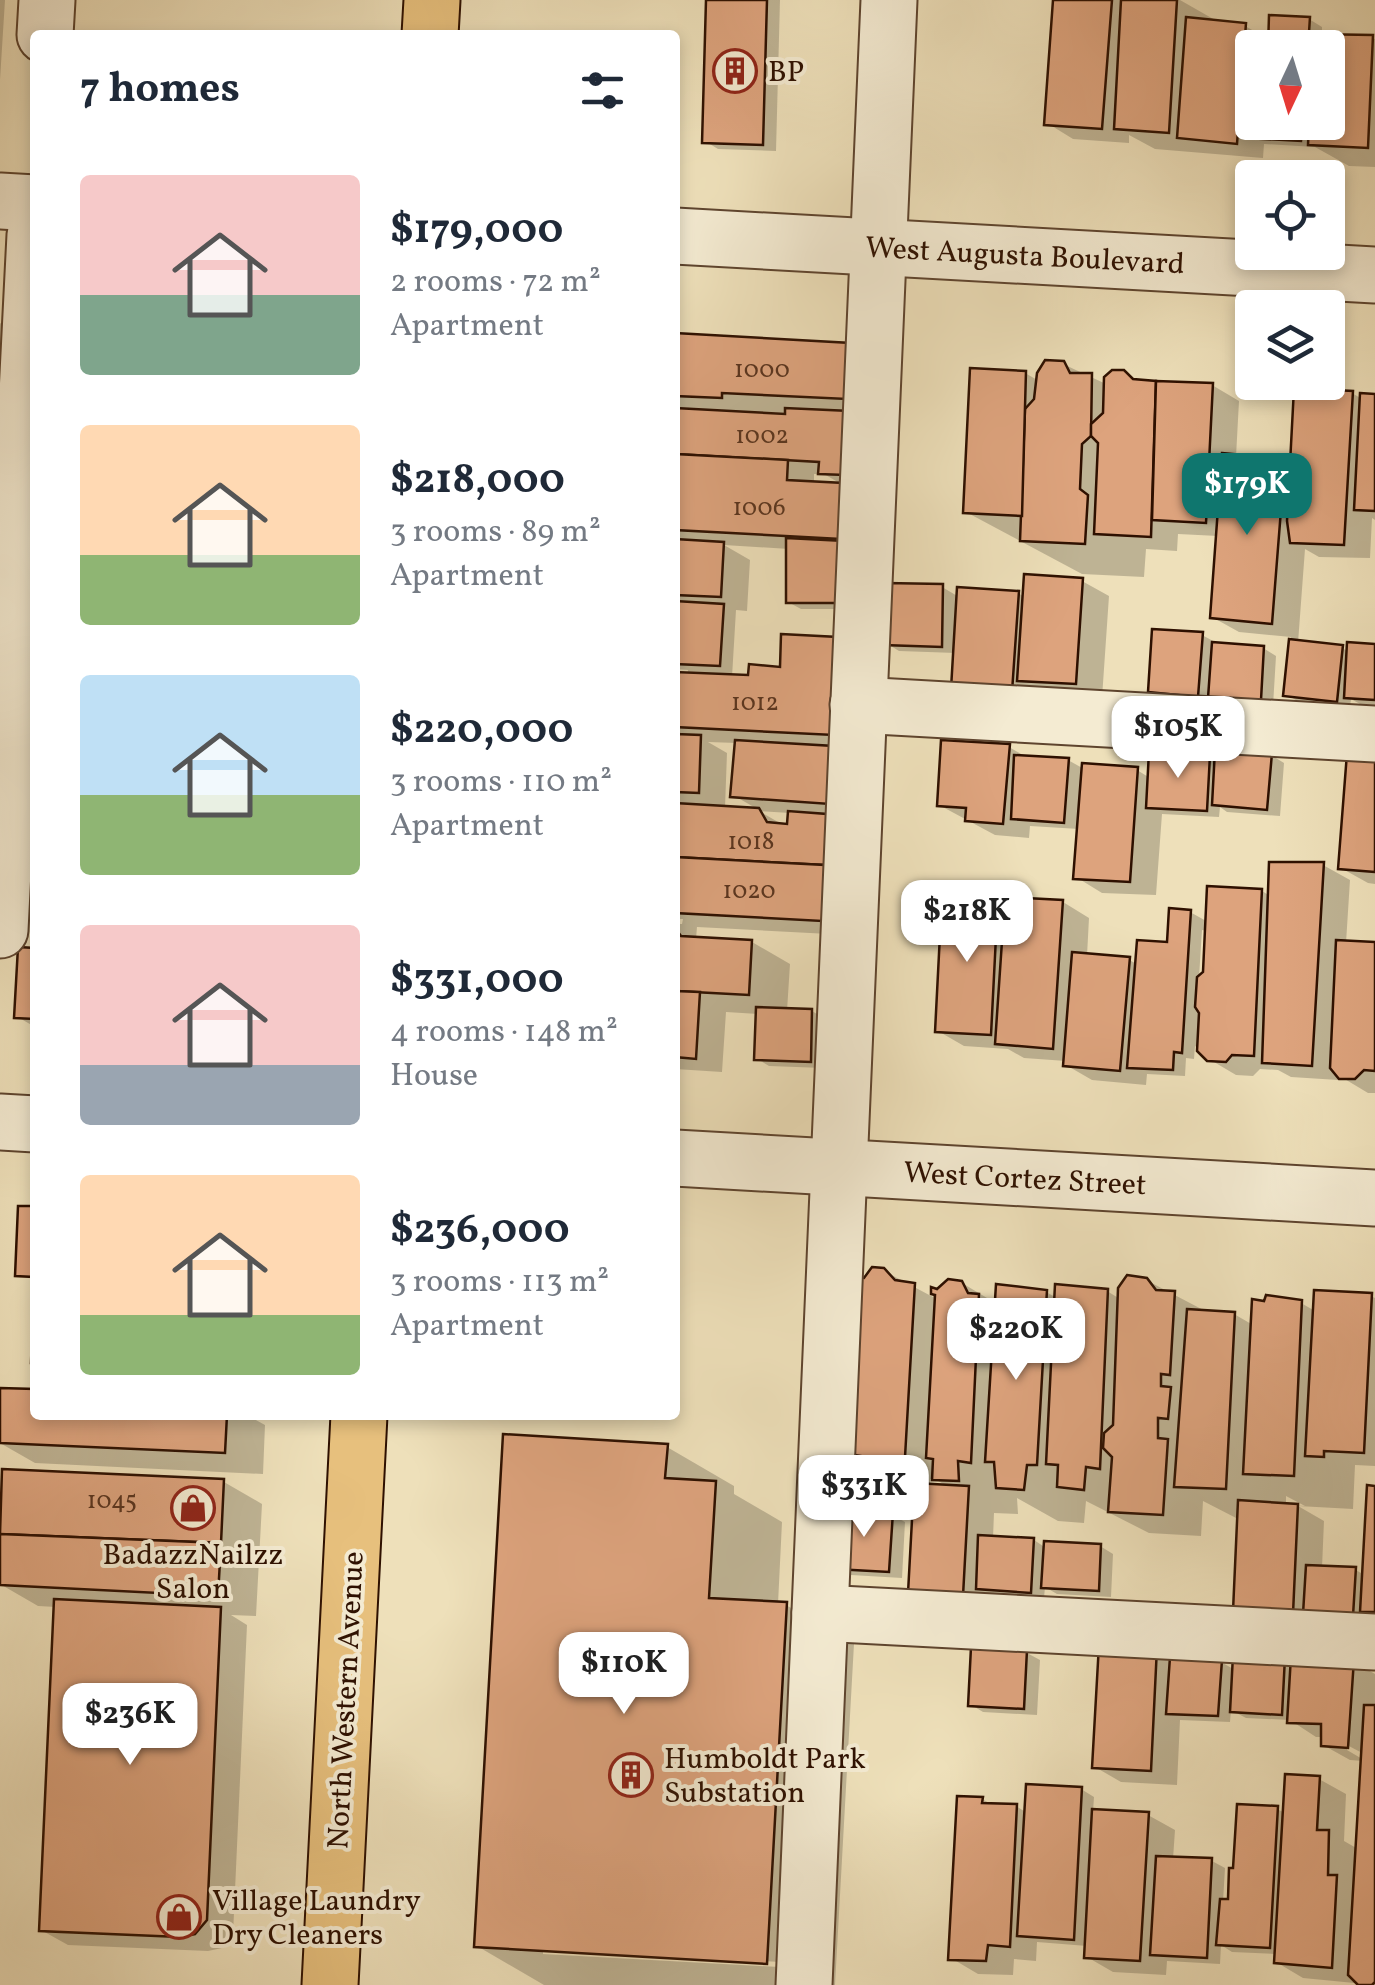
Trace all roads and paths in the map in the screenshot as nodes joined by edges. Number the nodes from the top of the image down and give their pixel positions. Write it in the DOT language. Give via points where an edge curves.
graph roads {
  1 [pos="47,0"];
  2 [pos="432,0"];
  3 [pos="888,0"];
  4 [pos="45,30"];
  5 [pos="430,30"];
  6 [pos="0,201"];
  7 [pos="30,203"];
  8 [pos="680,236"];
  9 [pos="878,247"];
  10 [pos="1375,275"];
  11 [pos="30,310"];
  12 [pos="7,654"];
  13 [pos="858,705"];
  14 [pos="1375,734"];
  15 [pos="0,930"];
  16 [pos="0,1122"];
  17 [pos="30,1124"];
  18 [pos="680,1158"];
  19 [pos="838,1167"];
  20 [pos="1375,1198"];
  21 [pos="360,1420"];
  22 [pos="820,1613"];
  23 [pos="1375,1642"];
  24 [pos="330,1985"];
  25 [pos="804,1985"];
  1 -- 4 [label="street"];
  2 -- 5 [label="main road"];
  3 -- 9 [label="street"];
  6 -- 7 [label="street"];
  8 -- 9 [label="street, West Augusta Boulevard"];
  9 -- 10 [label="street, West Augusta Boulevard"];
  9 -- 13 [label="street"];
  11 -- 12 [label="street"];
  12 -- 15 [label="street"];
  13 -- 14 [label="street"];
  13 -- 19 [label="street"];
  16 -- 17 [label="street"];
  18 -- 19 [label="street, West Cortez Street"];
  19 -- 20 [label="street, West Cortez Street"];
  19 -- 22 [label="street" via="817,1341"];
  21 -- 24 [label="main road, North Western Avenue"];
  22 -- 23 [label="street"];
  22 -- 25 [label="street"];
}
